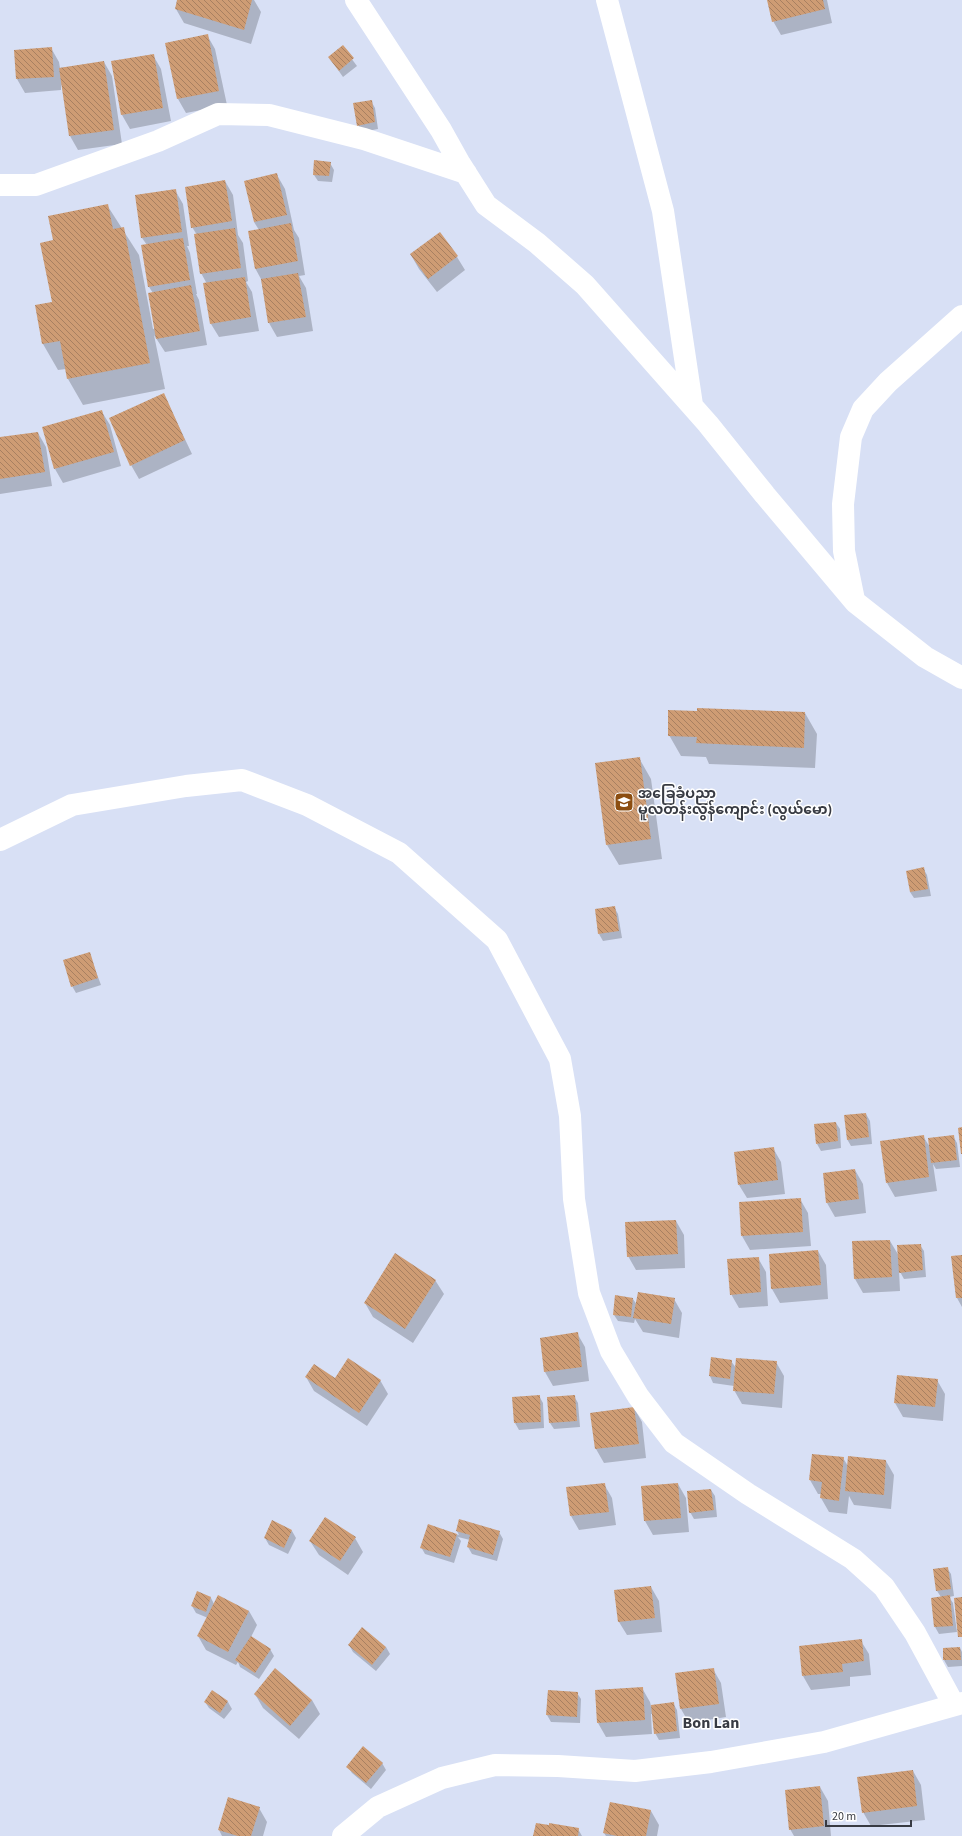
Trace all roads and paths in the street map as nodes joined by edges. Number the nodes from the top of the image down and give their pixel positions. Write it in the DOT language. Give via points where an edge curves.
graph roads {
  1 [pos="356,0"];
  2 [pos="607,0"];
  3 [pos="466,173"];
  4 [pos="0,185"];
  5 [pos="962,316"];
  6 [pos="692,405"];
  7 [pos="855,602"];
  8 [pos="962,678"];
  9 [pos="0,840"];
  10 [pos="958,1704"];
  11 [pos="343,1836"];
  1 -- 3 [label="street"];
  2 -- 6 [label="street" via="663,211"];
  3 -- 4 [label="street" via="364,139 269,115 218,114 158,141 36,185"];
  3 -- 6 [label="street" via="486,205 537,243 585,285"];
  5 -- 7 [label="street" via="888,382 864,409 851,436 843,504 844,551"];
  6 -- 7 [label="street"];
  7 -- 8 [label="street" via="925,657"];
  9 -- 10 [label="street" via="72,805 186,786 242,780 307,805 399,853 497,940 560,1059 570,1116 574,1199 589,1293 611,1351 638,1396 674,1443 748,1494 853,1559 884,1588"];
  10 -- 11 [label="street" via="824,1742 711,1762 635,1771 495,1765 442,1778 378,1807"];
}
